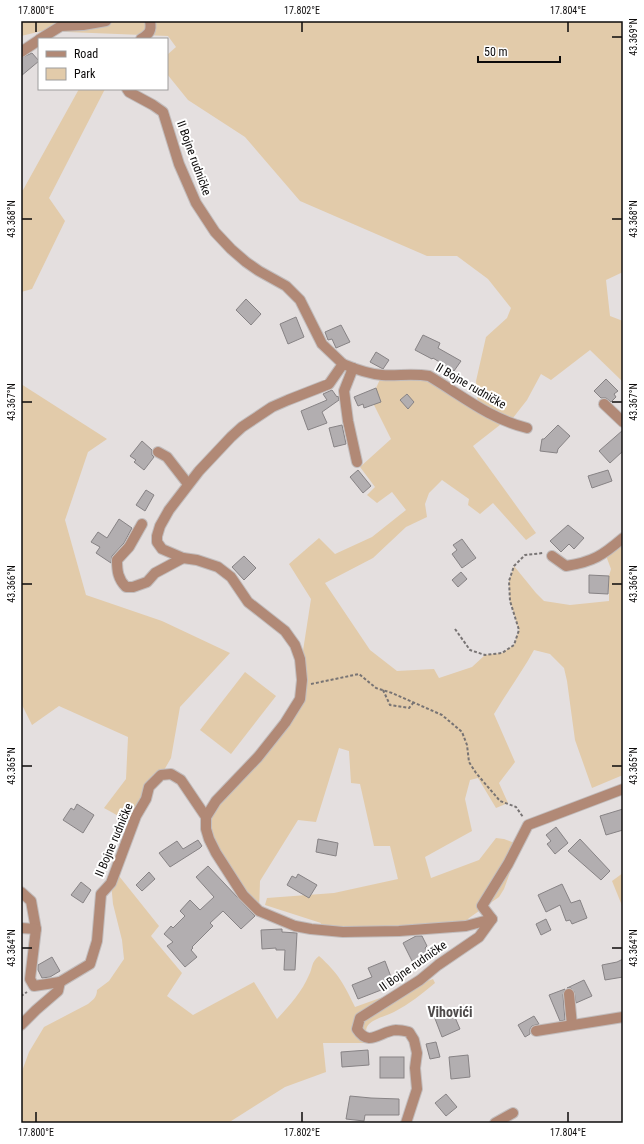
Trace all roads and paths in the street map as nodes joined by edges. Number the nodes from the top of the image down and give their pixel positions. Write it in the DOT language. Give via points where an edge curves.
graph roads {
  1 [pos="106,21"];
  2 [pos="150,21"];
  3 [pos="41,38"];
  4 [pos="143,38"];
  5 [pos="38,40"];
  6 [pos="21,52"];
  7 [pos="128,90"];
  8 [pos="348,366"];
  9 [pos="604,404"];
  10 [pos="623,422"];
  11 [pos="527,428"];
  12 [pos="158,452"];
  13 [pos="357,462"];
  14 [pos="188,484"];
  15 [pos="142,524"];
  16 [pos="623,538"];
  17 [pos="552,556"];
  18 [pos="183,558"];
  19 [pos="455,629"];
  20 [pos="301,690"];
  21 [pos="383,690"];
  22 [pos="414,702"];
  23 [pos="623,789"];
  24 [pos="206,817"];
  25 [pos="528,825"];
  26 [pos="21,892"];
  27 [pos="492,919"];
  28 [pos="21,928"];
  29 [pos="36,929"];
  30 [pos="60,982"];
  31 [pos="569,994"];
  32 [pos="623,1017"];
  33 [pos="21,1025"];
  34 [pos="572,1025"];
  35 [pos="536,1031"];
  36 [pos="513,1113"];
  37 [pos="406,1123"];
  38 [pos="495,1123"];
  1 -- 3 [label="street" via="61,26"];
  2 -- 4 [label="street" via="152,28"];
  5 -- 6 [label="street"];
  7 -- 8 [label="street, II Bojne rudničke" via="163,112 196,203 215,232 246,262 286,286 300,300 322,344"];
  8 -- 11 [label="street, II Bojne rudničke" via="382,375 429,376 491,414"];
  8 -- 13 [label="street" via="344,391"];
  8 -- 14 [label="street" via="329,384 272,407 242,427"];
  9 -- 10 [label="street"];
  12 -- 14 [label="street" via="167,457"];
  14 -- 18 [label="street" via="169,510 157,536 157,542 162,549"];
  15 -- 18 [label="street" via="129,547 117,560 117,572 126,587 133,588 147,582 155,573"];
  16 -- 17 [label="street" via="605,553 583,563 566,566"];
  17 -- 19 [label="path" via="542,553 525,554 514,566 510,581 510,601 519,630 514,644 502,653 485,656 470,650"];
  18 -- 20 [label="street" via="218,566 231,578 248,602 285,631 295,645 300,660"];
  20 -- 21 [label="path" via="313,683 359,674 376,688"];
  20 -- 24 [label="street" via="300,699 285,723 258,757 216,801"];
  21 -- 22 [label="path"];
  21 -- 22 [label="path" via="390,705 409,708"];
  22 -- 25 [label="path" via="442,715 462,732 469,762 476,773 500,801 516,806"];
  23 -- 25 [label="street"];
  24 -- 27 [label="street, II Bojne rudničke" via="206,829 212,846 243,895 259,911 295,926 343,932 399,931 466,926"];
  24 -- 30 [label="street, II Bojne rudničke" via="181,780 171,774 161,775 155,780 149,787 146,799 136,816 111,883 101,894 97,941 90,964"];
  25 -- 27 [label="street" via="482,906"];
  26 -- 29 [label="street, II Bojne rudničke" via="31,900"];
  27 -- 37 [label="street, II Bojne rudničke" via="479,937 420,980 360,1018 357,1029 367,1039 396,1030 409,1032 414,1040 417,1053 416,1089"];
  28 -- 29 [label="street"];
  29 -- 30 [label="street, II Bojne rudničke" via="30,979 34,986"];
  30 -- 33 [label="street" via="58,991"];
  31 -- 34 [label="street"];
  32 -- 34 [label="street"];
  34 -- 35 [label="street"];
  36 -- 38 [label="street"];
}
